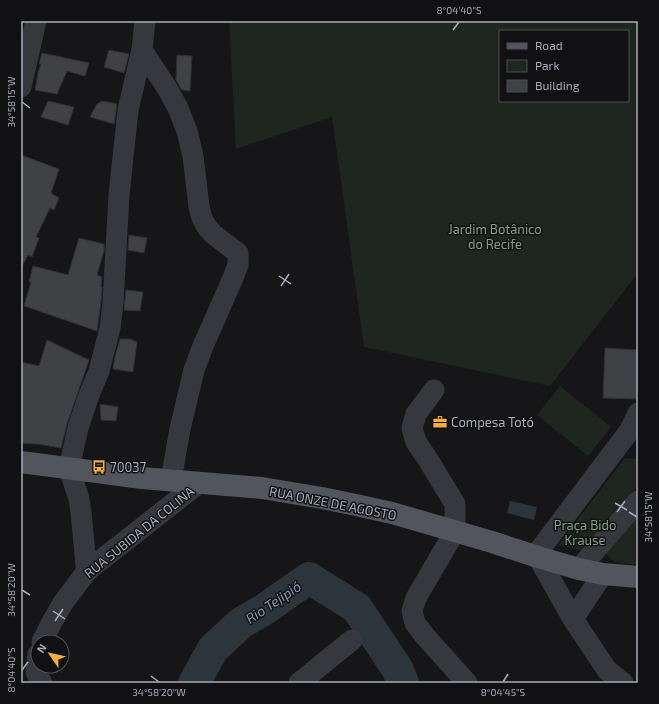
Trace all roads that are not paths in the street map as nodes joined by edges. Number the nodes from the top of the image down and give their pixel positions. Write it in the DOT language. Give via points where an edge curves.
graph roads {
  1 [pos="36,21"];
  2 [pos="145,21"];
  3 [pos="142,50"];
  4 [pos="21,87"];
  5 [pos="434,390"];
  6 [pos="638,413"];
  7 [pos="21,462"];
  8 [pos="69,468"];
  9 [pos="171,480"];
  10 [pos="199,483"];
  11 [pos="636,506"];
  12 [pos="455,531"];
  13 [pos="536,557"];
  14 [pos="579,569"];
  15 [pos="88,571"];
  16 [pos="603,574"];
  17 [pos="638,577"];
  18 [pos="572,620"];
  19 [pos="46,634"];
  20 [pos="352,640"];
  21 [pos="299,683"];
  22 [pos="467,683"];
  23 [pos="623,683"];
  1 -- 4 [label="street"];
  2 -- 3 [label="street"];
  3 -- 8 [label="street" via="128,110 118,195 110,328 99,371 78,428"];
  3 -- 9 [label="street" via="167,88 187,131 202,218 207,228 238,253 238,264 233,278 194,370"];
  5 -- 12 [label="street" via="416,414 412,428 416,442 455,504"];
  6 -- 13 [label="street" via="630,430"];
  7 -- 8 [label="main road, RUA ONZE DE AGOSTO"];
  8 -- 9 [label="main road, RUA ONZE DE AGOSTO"];
  8 -- 15 [label="street" via="80,506"];
  9 -- 10 [label="main road, RUA ONZE DE AGOSTO"];
  10 -- 12 [label="main road, RUA ONZE DE AGOSTO" via="262,488 356,504"];
  10 -- 15 [label="street, RUA SUBIDA DA COLINA"];
  11 -- 14 [label="street"];
  12 -- 13 [label="main road, RUA ONZE DE AGOSTO"];
  12 -- 22 [label="street" via="416,598 412,610 415,623"];
  13 -- 14 [label="main road, RUA ONZE DE AGOSTO"];
  13 -- 18 [label="street"];
  14 -- 16 [label="main road, RUA ONZE DE AGOSTO"];
  15 -- 19 [label="street, RUA SUBIDA DA COLINA" via="63,603"];
  16 -- 17 [label="main road, RUA ONZE DE AGOSTO"];
  16 -- 18 [label="street"];
  18 -- 23 [label="street" via="607,670"];
  20 -- 21 [label="street"];
}
